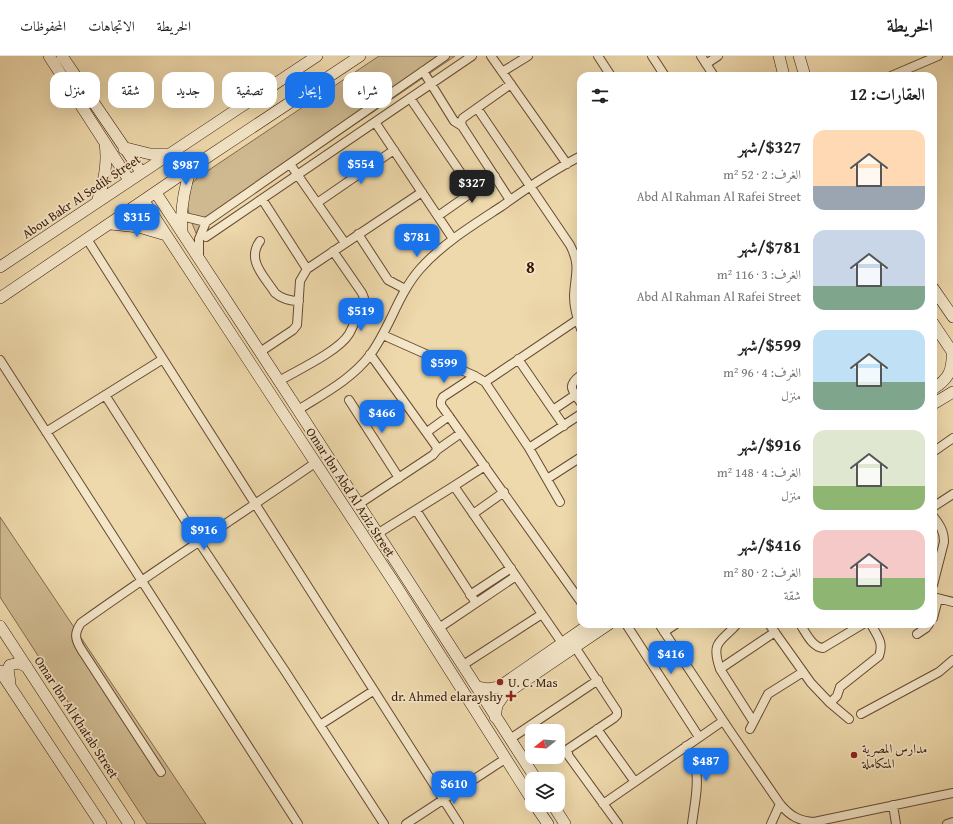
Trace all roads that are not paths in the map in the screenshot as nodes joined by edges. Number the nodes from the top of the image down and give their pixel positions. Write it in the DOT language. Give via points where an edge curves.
graph roads {
  1 [pos="49,56"];
  2 [pos="62,56"];
  3 [pos="317,56"];
  4 [pos="360,56"];
  5 [pos="445,56"];
  6 [pos="472,56"];
  7 [pos="491,56"];
  8 [pos="528,56"];
  9 [pos="598,56"];
  10 [pos="652,56"];
  11 [pos="701,56"];
  12 [pos="718,56"];
  13 [pos="779,56"];
  14 [pos="799,56"];
  15 [pos="938,56"];
  16 [pos="706,64"];
  17 [pos="423,71"];
  18 [pos="502,72"];
  19 [pos="608,72"];
  20 [pos="662,72"];
  21 [pos="711,72"];
  22 [pos="783,72"];
  23 [pos="804,72"];
  24 [pos="899,72"];
  25 [pos="431,84"];
  26 [pos="511,84"];
  27 [pos="410,98"];
  28 [pos="477,108"];
  29 [pos="375,122"];
  30 [pos="462,126"];
  31 [pos="104,140"];
  32 [pos="126,148"];
  33 [pos="394,150"];
  34 [pos="577,152"];
  35 [pos="170,154"];
  36 [pos="114,156"];
  37 [pos="577,158"];
  38 [pos="566,162"];
  39 [pos="290,164"];
  40 [pos="191,168"];
  41 [pos="141,172"];
  42 [pos="298,175"];
  43 [pos="495,176"];
  44 [pos="129,180"];
  45 [pos="530,187"];
  46 [pos="473,191"];
  47 [pos="422,192"];
  48 [pos="156,193"];
  49 [pos="262,199"];
  50 [pos="510,200"];
  51 [pos="144,201"];
  52 [pos="97,202"];
  53 [pos="317,203"];
  54 [pos="438,216"];
  55 [pos="178,219"];
  56 [pos="207,221"];
  57 [pos="110,224"];
  58 [pos="215,231"];
  59 [pos="164,232"];
  60 [pos="358,234"];
  61 [pos="206,237"];
  62 [pos="87,239"];
  63 [pos="453,239"];
  64 [pos="260,241"];
  65 [pos="345,243"];
  66 [pos="333,251"];
  67 [pos="198,257"];
  68 [pos="0,267"];
  69 [pos="307,269"];
  70 [pos="405,289"];
  71 [pos="937,294"];
  72 [pos="0,298"];
  73 [pos="299,301"];
  74 [pos="953,317"];
  75 [pos="577,320"];
  76 [pos="937,329"];
  77 [pos="246,331"];
  78 [pos="383,335"];
  79 [pos="235,340"];
  80 [pos="260,352"];
  81 [pos="952,352"];
  82 [pos="370,354"];
  83 [pos="163,359"];
  84 [pos="518,359"];
  85 [pos="0,360"];
  86 [pos="475,376"];
  87 [pos="577,378"];
  88 [pos="279,381"];
  89 [pos="485,382"];
  90 [pos="937,387"];
  91 [pos="937,388"];
  92 [pos="949,394"];
  93 [pos="105,395"];
  94 [pos="575,395"];
  95 [pos="577,398"];
  96 [pos="348,400"];
  97 [pos="937,402"];
  98 [pos="298,410"];
  99 [pos="553,410"];
  100 [pos="450,416"];
  101 [pos="577,417"];
  102 [pos="564,426"];
  103 [pos="46,432"];
  104 [pos="427,432"];
  105 [pos="461,433"];
  106 [pos="953,438"];
  107 [pos="529,448"];
  108 [pos="937,449"];
  109 [pos="437,450"];
  110 [pos="577,460"];
  111 [pos="315,463"];
  112 [pos="485,466"];
  113 [pos="399,478"];
  114 [pos="547,480"];
  115 [pos="454,486"];
  116 [pos="504,492"];
  117 [pos="953,494"];
  118 [pos="560,502"];
  119 [pos="255,504"];
  120 [pos="359,504"];
  121 [pos="937,504"];
  122 [pos="416,510"];
  123 [pos="473,514"];
  124 [pos="937,521"];
  125 [pos="377,534"];
  126 [pos="953,537"];
  127 [pos="199,542"];
  128 [pos="944,542"];
  129 [pos="511,568"];
  130 [pos="937,570"];
  131 [pos="516,576"];
  132 [pos="405,577"];
  133 [pos="141,580"];
  134 [pos="395,584"];
  135 [pos="577,589"];
  136 [pos="470,595"];
  137 [pos="937,598"];
  138 [pos="953,602"];
  139 [pos="476,603"];
  140 [pos="542,614"];
  141 [pos="0,626"];
  142 [pos="439,628"];
  143 [pos="584,628"];
  144 [pos="603,628"];
  145 [pos="629,628"];
  146 [pos="662,628"];
  147 [pos="670,628"];
  148 [pos="732,628"];
  149 [pos="772,628"];
  150 [pos="803,628"];
  151 [pos="856,628"];
  152 [pos="873,628"];
  153 [pos="926,628"];
  154 [pos="664,632"];
  155 [pos="775,632"];
  156 [pos="917,634"];
  157 [pos="562,643"];
  158 [pos="575,647"];
  159 [pos="953,660"];
  160 [pos="463,665"];
  161 [pos="27,667"];
  162 [pos="720,669"];
  163 [pos="0,671"];
  164 [pos="803,672"];
  165 [pos="598,680"];
  166 [pos="11,687"];
  167 [pos="477,688"];
  168 [pos="373,691"];
  169 [pos="501,691"];
  170 [pos="830,704"];
  171 [pos="861,714"];
  172 [pos="495,717"];
  173 [pos="849,719"];
  174 [pos="723,721"];
  175 [pos="320,725"];
  176 [pos="597,729"];
  177 [pos="699,737"];
  178 [pos="510,739"];
  179 [pos="686,746"];
  180 [pos="506,759"];
  181 [pos="161,772"];
  182 [pos="531,772"];
  183 [pos="635,782"];
  184 [pos="525,789"];
  185 [pos="953,793"];
  186 [pos="443,800"];
  187 [pos="603,804"];
  188 [pos="780,804"];
  189 [pos="893,805"];
  190 [pos="540,812"];
  191 [pos="557,812"];
  192 [pos="953,822"];
  193 [pos="814,823"];
  194 [pos="101,824"];
  195 [pos="129,824"];
  196 [pos="298,824"];
  197 [pos="384,824"];
  198 [pos="406,824"];
  199 [pos="459,824"];
  200 [pos="548,824"];
  201 [pos="565,824"];
  202 [pos="618,824"];
  203 [pos="692,824"];
  204 [pos="771,824"];
  205 [pos="896,824"];
  206 [pos="947,824"];
  1 -- 31 [label="street"];
  2 -- 32 [label="street"];
  3 -- 35 [label="street, Abou Bakr Al Sedik Street"];
  4 -- 40 [label="street"];
  5 -- 17 [label="street"];
  6 -- 25 [label="street"];
  7 -- 18 [label="street"];
  8 -- 18 [label="street"];
  9 -- 19 [label="street"];
  10 -- 20 [label="street"];
  11 -- 16 [label="street"];
  12 -- 16 [label="street"];
  13 -- 22 [label="street"];
  14 -- 23 [label="street"];
  15 -- 24 [label="street"];
  16 -- 21 [label="street"];
  17 -- 25 [label="street"];
  17 -- 39 [label="street"];
  18 -- 26 [label="street"];
  25 -- 27 [label="street"];
  25 -- 30 [label="street" via="454,121"];
  26 -- 28 [label="street"];
  26 -- 38 [label="street"];
  27 -- 29 [label="street"];
  27 -- 46 [label="street"];
  28 -- 30 [label="street" via="463,118"];
  28 -- 45 [label="street"];
  29 -- 33 [label="street"];
  29 -- 42 [label="street"];
  30 -- 43 [label="street"];
  31 -- 36 [label="street"];
  31 -- 52 [label="street" via="105,175"];
  32 -- 35 [label="street" via="150,154"];
  32 -- 36 [label="street"];
  32 -- 41 [label="street"];
  33 -- 47 [label="street"];
  33 -- 53 [label="street"];
  34 -- 38 [label="street"];
  35 -- 41 [label="street, Abou Bakr Al Sedik Street"];
  36 -- 44 [label="street"];
  37 -- 38 [label="street"];
  38 -- 45 [label="street"];
  39 -- 42 [label="street"];
  39 -- 56 [label="street"];
  40 -- 48 [label="street"];
  40 -- 55 [label="street"];
  41 -- 44 [label="street, Abou Bakr Al Sedik Street"];
  42 -- 49 [label="street"];
  42 -- 53 [label="street"];
  43 -- 46 [label="street"];
  43 -- 50 [label="street"];
  44 -- 52 [label="street, Abou Bakr Al Sedik Street"];
  45 -- 50 [label="street"];
  45 -- 75 [label="street" via="575,254 577,275 574,297"];
  46 -- 54 [label="street"];
  47 -- 54 [label="street"];
  47 -- 60 [label="street"];
  48 -- 51 [label="street"];
  48 -- 55 [label="street, Omar Ibn Abd Al Aziz Street"];
  49 -- 58 [label="street"];
  49 -- 69 [label="street"];
  50 -- 63 [label="street"];
  51 -- 57 [label="street"];
  51 -- 59 [label="street, Omar Ibn Abd Al Aziz Street"];
  52 -- 68 [label="street, Abou Bakr Al Sedik Street"];
  53 -- 65 [label="street"];
  54 -- 63 [label="street"];
  55 -- 56 [label="street"];
  55 -- 59 [label="street" via="169,223"];
  55 -- 67 [label="street, Omar Ibn Abd Al Aziz Street" via="182,232"];
  56 -- 58 [label="street"];
  56 -- 67 [label="street" via="200,239"];
  57 -- 59 [label="street" via="139,226"];
  57 -- 62 [label="street"];
  58 -- 61 [label="street"];
  59 -- 79 [label="street, Omar Ibn Abd Al Aziz Street"];
  60 -- 65 [label="street"];
  60 -- 70 [label="street" via="388,280"];
  62 -- 72 [label="street"];
  62 -- 83 [label="street"];
  63 -- 70 [label="street" via="419,270"];
  64 -- 73 [label="street" via="254,253 257,266 275,293 288,300"];
  65 -- 66 [label="street"];
  66 -- 69 [label="street"];
  66 -- 88 [label="street" via="362,293 363,303 349,334 341,344"];
  67 -- 77 [label="street, Omar Ibn Abd Al Aziz Street"];
  69 -- 73 [label="street" via="300,281"];
  70 -- 78 [label="street"];
  71 -- 74 [label="street"];
  73 -- 80 [label="street" via="297,325"];
  75 -- 84 [label="street"];
  76 -- 81 [label="street"];
  77 -- 79 [label="street"];
  77 -- 80 [label="street, Omar Ibn Abd Al Aziz Street"];
  78 -- 82 [label="street"];
  78 -- 86 [label="street"];
  79 -- 111 [label="street, Omar Ibn Abd Al Aziz Street"];
  80 -- 88 [label="street, Omar Ibn Abd Al Aziz Street"];
  81 -- 90 [label="street" via="950,371"];
  82 -- 98 [label="street" via="347,378"];
  82 -- 104 [label="street"];
  83 -- 93 [label="street"];
  83 -- 119 [label="street"];
  84 -- 89 [label="street"];
  84 -- 99 [label="street"];
  85 -- 103 [label="street"];
  86 -- 89 [label="street"];
  86 -- 100 [label="street" via="440,401"];
  87 -- 94 [label="street" via="571,384"];
  88 -- 98 [label="street, Omar Ibn Abd Al Aziz Street"];
  89 -- 107 [label="street"];
  91 -- 92 [label="street"];
  92 -- 97 [label="street"];
  93 -- 103 [label="street"];
  93 -- 127 [label="street"];
  94 -- 95 [label="street"];
  94 -- 99 [label="street"];
  96 -- 113 [label="street"];
  98 -- 120 [label="street, Omar Ibn Abd Al Aziz Street"];
  99 -- 102 [label="street"];
  100 -- 104 [label="street"];
  100 -- 105 [label="street"];
  101 -- 102 [label="street"];
  102 -- 107 [label="street"];
  103 -- 133 [label="street"];
  104 -- 109 [label="street"];
  105 -- 109 [label="street"];
  105 -- 112 [label="street"];
  106 -- 108 [label="street"];
  107 -- 114 [label="street"];
  109 -- 113 [label="street" via="434,455"];
  110 -- 114 [label="street"];
  111 -- 119 [label="street"];
  111 -- 134 [label="street, Omar Ibn Abd Al Aziz Street"];
  112 -- 115 [label="street"];
  112 -- 116 [label="street"];
  113 -- 120 [label="street"];
  114 -- 118 [label="street"];
  115 -- 122 [label="street"];
  115 -- 123 [label="street"];
  116 -- 123 [label="street"];
  116 -- 135 [label="street"];
  117 -- 121 [label="street"];
  119 -- 127 [label="street"];
  119 -- 168 [label="street"];
  120 -- 125 [label="street, Omar Ibn Abd Al Aziz Street"];
  122 -- 125 [label="street"];
  122 -- 136 [label="street"];
  123 -- 129 [label="street"];
  124 -- 128 [label="street" via="942,528"];
  125 -- 132 [label="street, Omar Ibn Abd Al Aziz Street"];
  126 -- 128 [label="street"];
  127 -- 133 [label="street"];
  127 -- 175 [label="street"];
  128 -- 130 [label="street"];
  129 -- 131 [label="street"];
  129 -- 136 [label="street"];
  131 -- 139 [label="street"];
  131 -- 140 [label="street"];
  132 -- 134 [label="street"];
  132 -- 142 [label="street, Omar Ibn Abd Al Aziz Street"];
  133 -- 181 [label="street" via="81,623 76,629 76,634 81,649"];
  133 -- 196 [label="street"];
  134 -- 180 [label="street, Omar Ibn Abd Al Aziz Street"];
  136 -- 139 [label="street"];
  137 -- 138 [label="street"];
  139 -- 142 [label="street"];
  140 -- 157 [label="street"];
  140 -- 160 [label="street"];
  141 -- 161 [label="street, Omar Ibn Al Khatab Street"];
  142 -- 160 [label="street, Omar Ibn Abd Al Aziz Street"];
  143 -- 157 [label="street"];
  144 -- 158 [label="street"];
  145 -- 177 [label="street"];
  146 -- 154 [label="street"];
  147 -- 154 [label="street"];
  148 -- 162 [label="street" via="721,638 717,646 717,662"];
  149 -- 155 [label="street"];
  150 -- 151 [label="street" via="814,644 823,648"];
  152 -- 170 [label="street" via="881,642 879,656 840,687"];
  153 -- 156 [label="street"];
  154 -- 174 [label="street"];
  155 -- 162 [label="street"];
  155 -- 164 [label="street"];
  157 -- 169 [label="street"];
  158 -- 165 [label="street"];
  158 -- 169 [label="street"];
  159 -- 171 [label="street" via="939,672"];
  160 -- 167 [label="street, Omar Ibn Abd Al Aziz Street"];
  161 -- 166 [label="street" via="19,663 8,666"];
  161 -- 195 [label="street, Omar Ibn Al Khatab Street"];
  162 -- 164 [label="street" via="752,725 768,694"];
  163 -- 166 [label="street"];
  164 -- 170 [label="street"];
  165 -- 176 [label="street" via="617,711 614,718"];
  165 -- 178 [label="street"];
  166 -- 194 [label="street"];
  167 -- 169 [label="street"];
  167 -- 172 [label="street, Omar Ibn Abd Al Aziz Street"];
  168 -- 175 [label="street"];
  168 -- 186 [label="street"];
  169 -- 172 [label="street"];
  170 -- 173 [label="street"];
  172 -- 178 [label="street, Omar Ibn Abd Al Aziz Street"];
  174 -- 177 [label="street"];
  174 -- 188 [label="street"];
  175 -- 197 [label="street"];
  176 -- 183 [label="street"];
  176 -- 187 [label="street" via="567,752"];
  177 -- 179 [label="street"];
  178 -- 182 [label="street, Omar Ibn Abd Al Aziz Street"];
  179 -- 183 [label="street"];
  179 -- 203 [label="street" via="693,758 697,781"];
  180 -- 184 [label="street, Omar Ibn Abd Al Aziz Street"];
  180 -- 186 [label="street"];
  183 -- 187 [label="street"];
  185 -- 189 [label="street"];
  186 -- 198 [label="street"];
  186 -- 199 [label="street"];
  187 -- 202 [label="street"];
  188 -- 193 [label="street" via="795,818"];
  188 -- 204 [label="street"];
  189 -- 193 [label="street"];
  189 -- 205 [label="street"];
  190 -- 200 [label="street"];
  191 -- 201 [label="street"];
  192 -- 206 [label="street"];
}
